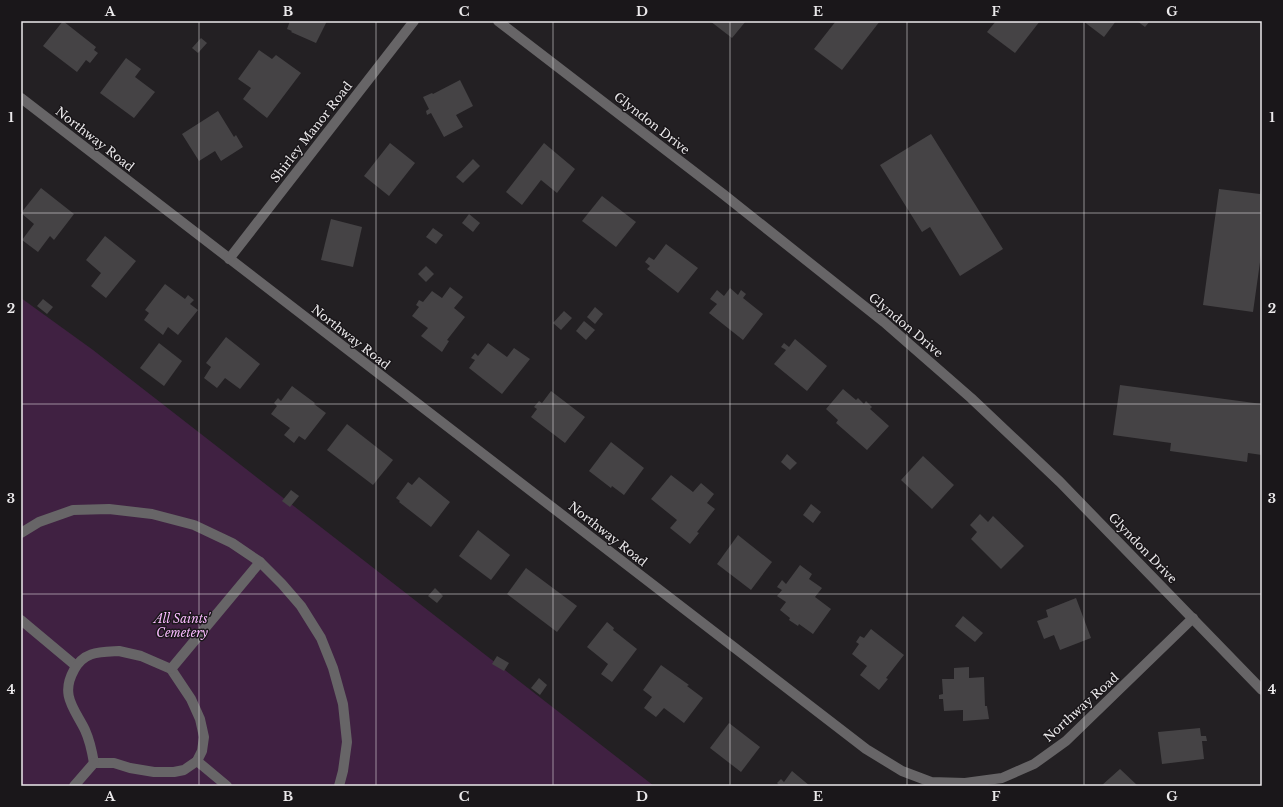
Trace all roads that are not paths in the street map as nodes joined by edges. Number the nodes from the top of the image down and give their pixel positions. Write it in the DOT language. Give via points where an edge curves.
graph roads {
  1 [pos="414,21"];
  2 [pos="498,21"];
  3 [pos="21,98"];
  4 [pos="229,260"];
  5 [pos="21,533"];
  6 [pos="260,562"];
  7 [pos="1194,618"];
  8 [pos="21,620"];
  9 [pos="76,666"];
  10 [pos="171,669"];
  11 [pos="1262,690"];
  12 [pos="197,761"];
  13 [pos="94,763"];
  14 [pos="74,786"];
  15 [pos="227,786"];
  16 [pos="339,786"];
  1 -- 4 [label="street, Shirley Manor Road"];
  2 -- 7 [label="street, Glyndon Drive" via="884,322 971,398 1060,482"];
  3 -- 4 [label="street, Northway Road"];
  4 -- 7 [label="street, Northway Road" via="866,749 902,771 931,782 1002,778 1034,764 1066,741"];
  5 -- 6 [label="street" via="39,522 73,510 109,509 152,514 194,525 232,543"];
  6 -- 10 [label="street"];
  6 -- 16 [label="street" via="301,606 321,638 333,668 343,704 347,742"];
  7 -- 11 [label="street, Glyndon Drive"];
  8 -- 9 [label="street"];
  9 -- 10 [label="street" via="86,656 119,651 141,656"];
  9 -- 13 [label="street" via="68,680 68,694 91,745"];
  10 -- 12 [label="street" via="191,699 200,719 204,738"];
  12 -- 13 [label="street" via="184,770 174,772 154,772 114,763"];
  12 -- 15 [label="street"];
  13 -- 14 [label="street"];
}
